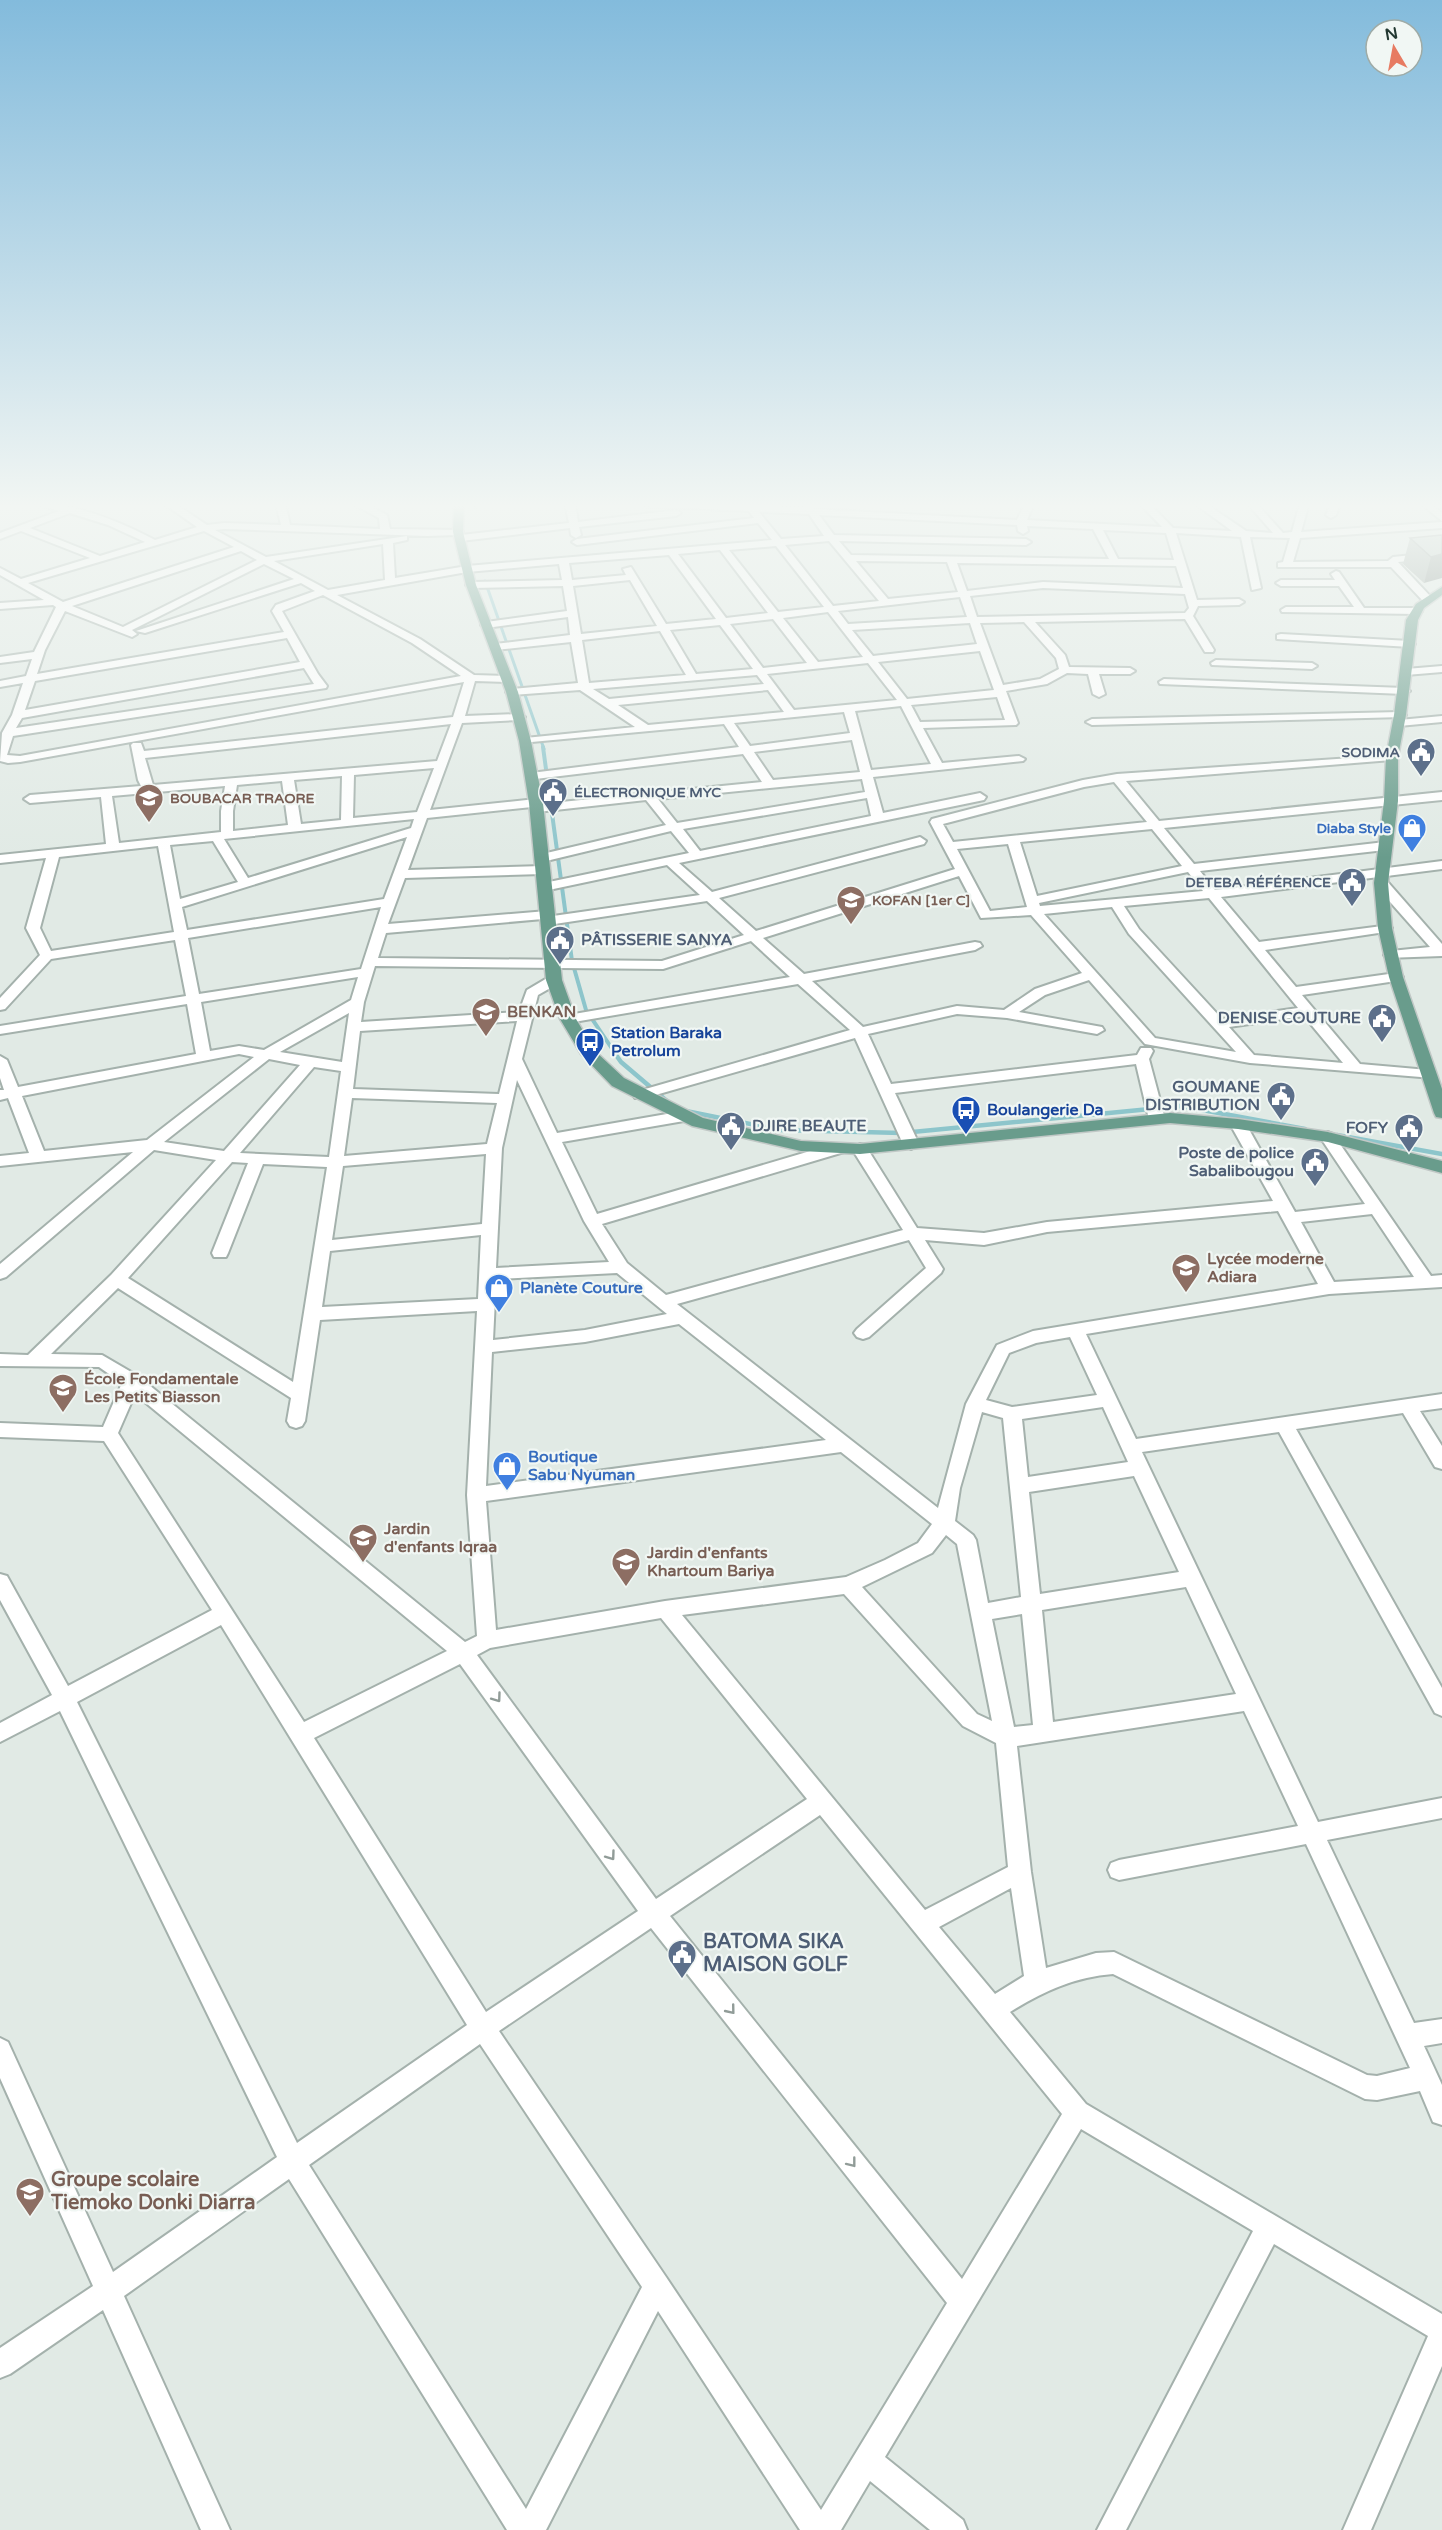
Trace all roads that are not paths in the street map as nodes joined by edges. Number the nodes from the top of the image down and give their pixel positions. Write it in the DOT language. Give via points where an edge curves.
graph roads {
  1 [pos="51,621"];
  2 [pos="99,621"];
  3 [pos="153,621"];
  4 [pos="171,621"];
  5 [pos="283,621"];
  6 [pos="378,621"];
  7 [pos="485,621"];
  8 [pos="512,621"];
  9 [pos="574,621"];
  10 [pos="660,621"];
  11 [pos="723,621"];
  12 [pos="781,621"];
  13 [pos="840,621"];
  14 [pos="953,621"];
  15 [pos="973,621"];
  16 [pos="1029,621"];
  17 [pos="1191,621"];
  18 [pos="1413,621"];
  19 [pos="486,625"];
  20 [pos="845,627"];
  21 [pos="664,628"];
  22 [pos="130,634"];
  23 [pos="290,634"];
  24 [pos="1281,637"];
  25 [pos="577,638"];
  26 [pos="1410,644"];
  27 [pos="495,647"];
  28 [pos="983,647"];
  29 [pos="1209,650"];
  30 [pos="1309,652"];
  31 [pos="38,655"];
  32 [pos="870,659"];
  33 [pos="0,660"];
  34 [pos="1216,663"];
  35 [pos="308,664"];
  36 [pos="815,666"];
  37 [pos="1442,669"];
  38 [pos="1065,670"];
  39 [pos="1093,670"];
  40 [pos="1130,671"];
  41 [pos="760,672"];
  42 [pos="1406,672"];
  43 [pos="471,678"];
  44 [pos="31,679"];
  45 [pos="694,679"];
  46 [pos="1164,682"];
  47 [pos="0,684"];
  48 [pos="322,686"];
  49 [pos="509,686"];
  50 [pos="771,687"];
  51 [pos="1319,687"];
  52 [pos="584,688"];
  53 [pos="1000,691"];
  54 [pos="1404,691"];
  55 [pos="1099,694"];
  56 [pos="904,702"];
  57 [pos="606,703"];
  58 [pos="334,705"];
  59 [pos="849,708"];
  60 [pos="791,714"];
  61 [pos="18,716"];
  62 [pos="519,717"];
  63 [pos="1399,719"];
  64 [pos="1442,719"];
  65 [pos="458,720"];
  66 [pos="727,721"];
  67 [pos="1092,722"];
  68 [pos="916,725"];
  69 [pos="646,729"];
  70 [pos="8,733"];
  71 [pos="856,736"];
  72 [pos="137,739"];
  73 [pos="525,741"];
  74 [pos="746,750"];
  75 [pos="139,755"];
  76 [pos="1392,757"];
  77 [pos="1019,759"];
  78 [pos="441,764"];
  79 [pos="938,767"];
  80 [pos="348,771"];
  81 [pos="867,775"];
  82 [pos="287,776"];
  83 [pos="531,777"];
  84 [pos="1117,778"];
  85 [pos="232,780"];
  86 [pos="770,784"];
  87 [pos="148,787"];
  88 [pos="106,792"];
  89 [pos="872,794"];
  90 [pos="649,796"];
  91 [pos="1442,796"];
  92 [pos="980,797"];
  93 [pos="30,799"];
  94 [pos="1391,801"];
  95 [pos="536,806"];
  96 [pos="420,815"];
  97 [pos="878,818"];
  98 [pos="347,823"];
  99 [pos="1155,825"];
  100 [pos="674,827"];
  101 [pos="295,828"];
  102 [pos="415,831"];
  103 [pos="222,836"];
  104 [pos="1013,839"];
  105 [pos="920,841"];
  106 [pos="163,842"];
  107 [pos="948,846"];
  108 [pos="1385,846"];
  109 [pos="113,847"];
  110 [pos="54,853"];
  111 [pos="697,855"];
  112 [pos="0,858"];
  113 [pos="670,861"];
  114 [pos="542,864"];
  115 [pos="1442,865"];
  116 [pos="1190,868"];
  117 [pos="961,871"];
  118 [pos="400,874"];
  119 [pos="1381,877"];
  120 [pos="245,883"];
  121 [pos="544,886"];
  122 [pos="1212,894"];
  123 [pos="710,897"];
  124 [pos="389,902"];
  125 [pos="1116,903"];
  126 [pos="175,904"];
  127 [pos="1033,906"];
  128 [pos="548,918"];
  129 [pos="1384,928"];
  130 [pos="381,929"];
  131 [pos="181,935"];
  132 [pos="752,936"];
  133 [pos="975,946"];
  134 [pos="1256,947"];
  135 [pos="1441,950"];
  136 [pos="1391,955"];
  137 [pos="47,956"];
  138 [pos="367,967"];
  139 [pos="553,972"];
  140 [pos="1090,975"];
  141 [pos="1396,977"];
  142 [pos="801,979"];
  143 [pos="16,989"];
  144 [pos="0,992"];
  145 [pos="1292,992"];
  146 [pos="193,999"];
  147 [pos="357,1002"];
  148 [pos="0,1006"];
  149 [pos="1308,1011"];
  150 [pos="1007,1014"];
  151 [pos="524,1016"];
  152 [pos="568,1019"];
  153 [pos="1218,1024"];
  154 [pos="353,1027"];
  155 [pos="0,1030"];
  156 [pos="1096,1030"];
  157 [pos="860,1032"];
  158 [pos="1150,1041"];
  159 [pos="265,1055"];
  160 [pos="204,1056"];
  161 [pos="1142,1059"];
  162 [pos="1250,1059"];
  163 [pos="0,1060"];
  164 [pos="515,1060"];
  165 [pos="310,1062"];
  166 [pos="1354,1067"];
  167 [pos="348,1068"];
  168 [pos="1428,1075"];
  169 [pos="886,1089"];
  170 [pos="344,1093"];
  171 [pos="7,1094"];
  172 [pos="640,1095"];
  173 [pos="507,1099"];
  174 [pos="1442,1113"];
  175 [pos="684,1116"];
  176 [pos="1157,1119"];
  177 [pos="1238,1124"];
  178 [pos="1328,1137"];
  179 [pos="554,1138"];
  180 [pos="911,1144"];
  181 [pos="151,1145"];
  182 [pos="494,1148"];
  183 [pos="839,1148"];
  184 [pos="861,1149"];
  185 [pos="38,1155"];
  186 [pos="228,1157"];
  187 [pos="257,1159"];
  188 [pos="0,1161"];
  189 [pos="336,1162"];
  190 [pos="1442,1167"];
  191 [pos="1374,1208"];
  192 [pos="1287,1212"];
  193 [pos="592,1221"];
  194 [pos="490,1229"];
  195 [pos="913,1233"];
  196 [pos="324,1246"];
  197 [pos="220,1252"];
  198 [pos="621,1267"];
  199 [pos="0,1273"];
  200 [pos="487,1274"];
  201 [pos="117,1280"];
  202 [pos="1433,1281"];
  203 [pos="1329,1288"];
  204 [pos="662,1302"];
  205 [pos="486,1305"];
  206 [pos="313,1314"];
  207 [pos="682,1317"];
  208 [pos="1075,1330"];
  209 [pos="863,1334"];
  210 [pos="484,1347"];
  211 [pos="0,1360"];
  212 [pos="34,1360"];
  213 [pos="132,1382"];
  214 [pos="301,1396"];
  215 [pos="1108,1400"];
  216 [pos="1442,1401"];
  217 [pos="975,1404"];
  218 [pos="1408,1406"];
  219 [pos="1012,1414"];
  220 [pos="296,1421"];
  221 [pos="1284,1424"];
  222 [pos="0,1430"];
  223 [pos="109,1434"];
  224 [pos="843,1445"];
  225 [pos="1130,1448"];
  226 [pos="1442,1462"];
  227 [pos="1139,1468"];
  228 [pos="1019,1486"];
  229 [pos="476,1495"];
  230 [pos="945,1522"];
  231 [pos="1192,1578"];
  232 [pos="0,1582"];
  233 [pos="848,1585"];
  234 [pos="1031,1604"];
  235 [pos="665,1609"];
  236 [pos="981,1612"];
  237 [pos="225,1613"];
  238 [pos="487,1640"];
  239 [pos="462,1651"];
  240 [pos="65,1700"];
  241 [pos="1249,1701"];
  242 [pos="1442,1707"];
  243 [pos="1044,1732"];
  244 [pos="0,1733"];
  245 [pos="299,1735"];
  246 [pos="1006,1738"];
  247 [pos="822,1801"];
  248 [pos="1442,1808"];
  249 [pos="1311,1833"];
  250 [pos="1119,1870"];
  251 [pos="1020,1872"];
  252 [pos="654,1914"];
  253 [pos="923,1923"];
  254 [pos="1036,1982"];
  255 [pos="993,2009"];
  256 [pos="483,2028"];
  257 [pos="1442,2031"];
  258 [pos="1408,2036"];
  259 [pos="0,2050"];
  260 [pos="1426,2077"];
  261 [pos="1077,2113"];
  262 [pos="1442,2113"];
  263 [pos="292,2160"];
  264 [pos="1269,2227"];
  265 [pos="657,2286"];
  266 [pos="108,2291"];
  267 [pos="963,2302"];
  268 [pos="1442,2329"];
  269 [pos="1442,2335"];
  270 [pos="0,2364"];
  271 [pos="867,2460"];
  272 [pos="216,2530"];
  273 [pos="523,2530"];
  274 [pos="531,2530"];
  275 [pos="817,2530"];
  276 [pos="825,2530"];
  277 [pos="953,2530"];
  278 [pos="1111,2530"];
  279 [pos="1357,2530"];
  1 -- 31 [label="street"];
  2 -- 22 [label="street"];
  3 -- 22 [label="street"];
  4 -- 22 [label="street"];
  5 -- 23 [label="street"];
  6 -- 43 [label="street"];
  7 -- 19 [label="main road"];
  8 -- 19 [label="street"];
  9 -- 25 [label="street"];
  10 -- 21 [label="street"];
  11 -- 21 [label="street"];
  11 -- 41 [label="street"];
  12 -- 36 [label="street"];
  13 -- 20 [label="street"];
  14 -- 20 [label="street"];
  15 -- 28 [label="street"];
  16 -- 38 [label="street" via="1061,657"];
  17 -- 29 [label="street"];
  18 -- 26 [label="main road"];
  19 -- 27 [label="main road"];
  20 -- 32 [label="street"];
  21 -- 25 [label="street"];
  21 -- 45 [label="street"];
  23 -- 35 [label="street"];
  23 -- 44 [label="street"];
  24 -- 30 [label="street"];
  25 -- 27 [label="street"];
  25 -- 52 [label="street"];
  26 -- 30 [label="street"];
  26 -- 42 [label="main road"];
  27 -- 49 [label="main road"];
  28 -- 32 [label="street"];
  28 -- 53 [label="street"];
  30 -- 34 [label="street"];
  30 -- 51 [label="street"];
  31 -- 33 [label="street"];
  31 -- 44 [label="street"];
  32 -- 36 [label="street"];
  32 -- 56 [label="street"];
  35 -- 48 [label="street"];
  35 -- 61 [label="street"];
  36 -- 41 [label="street"];
  37 -- 42 [label="street"];
  38 -- 39 [label="street"];
  38 -- 53 [label="street" via="1043,682"];
  39 -- 40 [label="street"];
  39 -- 55 [label="street"];
  41 -- 45 [label="street"];
  41 -- 50 [label="street"];
  42 -- 54 [label="main road"];
  43 -- 49 [label="street"];
  43 -- 58 [label="street"];
  43 -- 65 [label="street"];
  44 -- 47 [label="street"];
  44 -- 61 [label="street"];
  45 -- 52 [label="street"];
  46 -- 51 [label="street"];
  48 -- 58 [label="street"];
  48 -- 70 [label="street"];
  49 -- 52 [label="street"];
  49 -- 62 [label="main road"];
  50 -- 57 [label="street"];
  50 -- 60 [label="street"];
  51 -- 54 [label="street"];
  52 -- 57 [label="street"];
  53 -- 56 [label="street"];
  53 -- 68 [label="street" via="1012,723"];
  54 -- 63 [label="main road"];
  56 -- 59 [label="street"];
  56 -- 68 [label="street"];
  57 -- 69 [label="street"];
  58 -- 72 [label="street"];
  59 -- 60 [label="street"];
  59 -- 71 [label="street"];
  60 -- 66 [label="street"];
  61 -- 70 [label="street"];
  62 -- 65 [label="street"];
  62 -- 73 [label="main road"];
  63 -- 64 [label="street"];
  63 -- 67 [label="street"];
  63 -- 76 [label="main road"];
  65 -- 75 [label="street"];
  65 -- 78 [label="street"];
  66 -- 69 [label="street"];
  66 -- 74 [label="street"];
  68 -- 79 [label="street"];
  69 -- 73 [label="street"];
  70 -- 72 [label="street" via="1,757 8,760"];
  71 -- 74 [label="street"];
  71 -- 81 [label="street"];
  72 -- 75 [label="street"];
  73 -- 83 [label="main road"];
  74 -- 83 [label="street"];
  74 -- 86 [label="street"];
  75 -- 87 [label="street"];
  76 -- 84 [label="street"];
  76 -- 94 [label="main road"];
  77 -- 79 [label="street"];
  78 -- 80 [label="street"];
  78 -- 96 [label="street"];
  79 -- 81 [label="street"];
  80 -- 82 [label="street"];
  80 -- 98 [label="street"];
  81 -- 86 [label="street"];
  81 -- 89 [label="street"];
  82 -- 85 [label="street"];
  82 -- 101 [label="street"];
  83 -- 95 [label="main road"];
  84 -- 99 [label="street"];
  84 -- 107 [label="street" via="936,822"];
  85 -- 87 [label="street"];
  85 -- 103 [label="street"];
  86 -- 90 [label="street"];
  87 -- 88 [label="street"];
  88 -- 93 [label="street"];
  88 -- 109 [label="street"];
  89 -- 97 [label="street"];
  89 -- 100 [label="street"];
  90 -- 95 [label="street"];
  90 -- 100 [label="street"];
  91 -- 94 [label="street"];
  92 -- 97 [label="street"];
  94 -- 99 [label="street"];
  94 -- 108 [label="main road"];
  95 -- 96 [label="street"];
  95 -- 114 [label="main road"];
  96 -- 98 [label="street"];
  96 -- 102 [label="street"];
  97 -- 111 [label="street"];
  98 -- 101 [label="street"];
  99 -- 104 [label="street"];
  99 -- 116 [label="street"];
  100 -- 111 [label="street"];
  100 -- 114 [label="street"];
  101 -- 103 [label="street"];
  102 -- 118 [label="street"];
  102 -- 120 [label="street"];
  103 -- 106 [label="street"];
  103 -- 120 [label="street"];
  104 -- 107 [label="street"];
  104 -- 127 [label="street"];
  105 -- 123 [label="street"];
  106 -- 109 [label="street"];
  106 -- 126 [label="street"];
  107 -- 117 [label="street"];
  108 -- 116 [label="street"];
  108 -- 119 [label="main road"];
  109 -- 110 [label="street"];
  110 -- 112 [label="street"];
  110 -- 137 [label="street" via="33,928"];
  111 -- 113 [label="street"];
  113 -- 121 [label="street"];
  113 -- 123 [label="street"];
  114 -- 118 [label="street"];
  114 -- 121 [label="main road"];
  115 -- 119 [label="street"];
  116 -- 122 [label="street"];
  116 -- 127 [label="street"];
  117 -- 127 [label="street" via="986,915"];
  117 -- 132 [label="street"];
  118 -- 124 [label="street"];
  119 -- 122 [label="street"];
  119 -- 129 [label="main road"];
  119 -- 135 [label="street"];
  120 -- 126 [label="street"];
  121 -- 128 [label="main road"];
  122 -- 125 [label="street"];
  122 -- 134 [label="street"];
  123 -- 128 [label="street"];
  123 -- 132 [label="street"];
  124 -- 130 [label="street"];
  124 -- 131 [label="street"];
  125 -- 127 [label="street"];
  125 -- 153 [label="street" via="1134,932"];
  126 -- 131 [label="street"];
  127 -- 140 [label="street"];
  128 -- 130 [label="street"];
  128 -- 139 [label="main road"];
  129 -- 134 [label="street"];
  129 -- 136 [label="main road"];
  130 -- 138 [label="street"];
  131 -- 137 [label="street"];
  131 -- 146 [label="street"];
  132 -- 139 [label="street" via="663,965"];
  132 -- 142 [label="street"];
  133 -- 142 [label="street"];
  134 -- 145 [label="street"];
  135 -- 136 [label="street"];
  136 -- 141 [label="main road"];
  137 -- 143 [label="street"];
  138 -- 139 [label="street"];
  138 -- 146 [label="street"];
  138 -- 147 [label="street"];
  139 -- 151 [label="street" via="532,993"];
  139 -- 152 [label="main road"];
  140 -- 150 [label="street" via="1040,992"];
  140 -- 158 [label="street"];
  141 -- 145 [label="street"];
  141 -- 168 [label="main road"];
  142 -- 152 [label="street"];
  142 -- 157 [label="street"];
  143 -- 144 [label="street"];
  143 -- 148 [label="street"];
  145 -- 149 [label="street"];
  146 -- 155 [label="street"];
  146 -- 160 [label="street"];
  147 -- 154 [label="street"];
  147 -- 159 [label="street"];
  149 -- 153 [label="street"];
  149 -- 166 [label="street"];
  150 -- 156 [label="street"];
  150 -- 157 [label="street" via="957,1010"];
  151 -- 154 [label="street"];
  151 -- 164 [label="street"];
  152 -- 172 [label="main road" via="589,1054 618,1082"];
  153 -- 162 [label="street"];
  154 -- 167 [label="street"];
  157 -- 169 [label="street"];
  157 -- 172 [label="street"];
  158 -- 161 [label="street"];
  158 -- 162 [label="street"];
  159 -- 160 [label="street" via="239,1050"];
  159 -- 165 [label="street"];
  159 -- 181 [label="street"];
  160 -- 171 [label="street"];
  161 -- 169 [label="street"];
  161 -- 176 [label="street"];
  162 -- 166 [label="street"];
  163 -- 171 [label="street"];
  164 -- 173 [label="street"];
  164 -- 179 [label="street"];
  165 -- 167 [label="street"];
  165 -- 186 [label="street"];
  166 -- 168 [label="street"];
  167 -- 170 [label="street"];
  168 -- 174 [label="main road"];
  169 -- 180 [label="street"];
  170 -- 173 [label="street"];
  170 -- 189 [label="street"];
  171 -- 185 [label="street"];
  172 -- 175 [label="main road"];
  173 -- 182 [label="street"];
  175 -- 179 [label="street"];
  175 -- 183 [label="main road" via="760,1138"];
  176 -- 177 [label="main road"];
  176 -- 180 [label="main road"];
  177 -- 178 [label="main road"];
  177 -- 192 [label="street"];
  178 -- 190 [label="main road"];
  178 -- 191 [label="street"];
  179 -- 193 [label="street"];
  180 -- 184 [label="main road"];
  181 -- 185 [label="street"];
  181 -- 186 [label="street"];
  181 -- 199 [label="street"];
  182 -- 189 [label="street"];
  182 -- 194 [label="street"];
  183 -- 184 [label="main road"];
  183 -- 193 [label="street"];
  184 -- 195 [label="street"];
  185 -- 188 [label="street"];
  186 -- 187 [label="street"];
  186 -- 201 [label="street"];
  187 -- 189 [label="street"];
  187 -- 197 [label="street"];
  189 -- 196 [label="street"];
  191 -- 192 [label="street"];
  191 -- 202 [label="street"];
  192 -- 195 [label="street" via="1047,1227 984,1239"];
  192 -- 203 [label="street"];
  193 -- 198 [label="street"];
  194 -- 196 [label="street"];
  194 -- 200 [label="street"];
  195 -- 204 [label="street"];
  195 -- 209 [label="street" via="935,1269"];
  196 -- 206 [label="street"];
  198 -- 200 [label="street"];
  198 -- 204 [label="street"];
  200 -- 205 [label="street"];
  201 -- 212 [label="street"];
  201 -- 214 [label="street"];
  202 -- 203 [label="street"];
  203 -- 208 [label="street"];
  204 -- 207 [label="street"];
  205 -- 206 [label="street"];
  205 -- 210 [label="street"];
  206 -- 214 [label="street"];
  207 -- 210 [label="street" via="585,1336"];
  207 -- 224 [label="street"];
  208 -- 215 [label="street"];
  208 -- 217 [label="street" via="1033,1337 1003,1349"];
  210 -- 229 [label="street"];
  211 -- 212 [label="street"];
  212 -- 213 [label="street" via="102,1360"];
  213 -- 223 [label="street"];
  213 -- 239 [label="street"];
  214 -- 220 [label="street"];
  215 -- 219 [label="street"];
  215 -- 225 [label="street"];
  216 -- 218 [label="street"];
  217 -- 219 [label="street"];
  217 -- 230 [label="street"];
  218 -- 221 [label="street"];
  218 -- 226 [label="street"];
  219 -- 228 [label="street"];
  221 -- 225 [label="street"];
  221 -- 242 [label="street"];
  222 -- 223 [label="street"];
  223 -- 237 [label="street"];
  224 -- 229 [label="street"];
  224 -- 230 [label="street"];
  225 -- 227 [label="street"];
  227 -- 228 [label="street"];
  227 -- 231 [label="street"];
  228 -- 234 [label="street"];
  229 -- 238 [label="street"];
  230 -- 233 [label="street" via="925,1548"];
  230 -- 236 [label="street" via="966,1540"];
  231 -- 234 [label="street"];
  231 -- 241 [label="street"];
  232 -- 240 [label="street"];
  233 -- 235 [label="street"];
  233 -- 246 [label="street" via="970,1720"];
  234 -- 236 [label="street"];
  234 -- 243 [label="street"];
  235 -- 238 [label="street"];
  235 -- 247 [label="street"];
  236 -- 246 [label="street"];
  237 -- 240 [label="street"];
  237 -- 245 [label="street"];
  238 -- 239 [label="street"];
  239 -- 245 [label="street"];
  239 -- 252 [label="street, one-way"];
  240 -- 244 [label="street"];
  240 -- 263 [label="street"];
  241 -- 243 [label="street"];
  241 -- 249 [label="street"];
  243 -- 246 [label="street"];
  245 -- 256 [label="street"];
  246 -- 251 [label="street"];
  247 -- 252 [label="street"];
  247 -- 253 [label="street"];
  248 -- 249 [label="street"];
  249 -- 250 [label="street"];
  249 -- 258 [label="street"];
  251 -- 253 [label="street"];
  251 -- 254 [label="street"];
  252 -- 256 [label="street"];
  252 -- 267 [label="street, one-way"];
  253 -- 255 [label="street"];
  254 -- 255 [label="street"];
  254 -- 260 [label="street" via="1096,1964 1114,1963 1365,2087"];
  255 -- 261 [label="street"];
  256 -- 263 [label="street"];
  256 -- 265 [label="street"];
  257 -- 258 [label="street"];
  258 -- 260 [label="street"];
  259 -- 266 [label="street"];
  260 -- 262 [label="street"];
  261 -- 264 [label="street"];
  261 -- 267 [label="street"];
  263 -- 266 [label="street"];
  263 -- 273 [label="street"];
  264 -- 268 [label="street"];
  264 -- 278 [label="street"];
  265 -- 274 [label="street"];
  265 -- 275 [label="street"];
  266 -- 270 [label="street"];
  266 -- 272 [label="street"];
  267 -- 271 [label="street"];
  269 -- 279 [label="street"];
  271 -- 276 [label="street"];
  271 -- 277 [label="street"];
}
